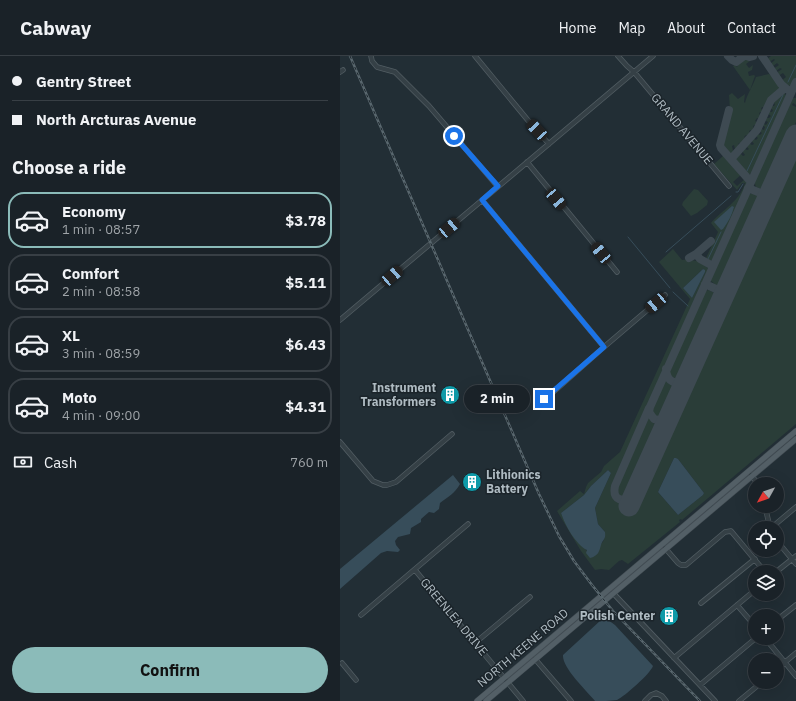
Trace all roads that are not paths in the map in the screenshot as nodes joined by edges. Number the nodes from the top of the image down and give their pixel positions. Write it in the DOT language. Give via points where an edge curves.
graph roads {
  1 [pos="371,56"];
  2 [pos="475,56"];
  3 [pos="618,56"];
  4 [pos="653,56"];
  5 [pos="634,72"];
  6 [pos="549,144"];
  7 [pos="526,162"];
  8 [pos="498,186"];
  9 [pos="729,186"];
  10 [pos="482,200"];
  11 [pos="617,272"];
  12 [pos="665,295"];
  13 [pos="340,320"];
  14 [pos="604,347"];
  15 [pos="541,403"];
  16 [pos="796,431"];
  17 [pos="452,434"];
  18 [pos="796,439"];
  19 [pos="340,442"];
  20 [pos="748,471"];
  21 [pos="752,476"];
  22 [pos="796,507"];
  23 [pos="779,521"];
  24 [pos="468,524"];
  25 [pos="666,548"];
  26 [pos="784,549"];
  27 [pos="796,556"];
  28 [pos="755,559"];
  29 [pos="792,559"];
  30 [pos="796,564"];
  31 [pos="760,565"];
  32 [pos="784,566"];
  33 [pos="415,570"];
  34 [pos="613,593"];
  35 [pos="748,596"];
  36 [pos="530,597"];
  37 [pos="701,603"];
  38 [pos="796,604"];
  39 [pos="737,605"];
  40 [pos="784,614"];
  41 [pos="362,615"];
  42 [pos="748,618"];
  43 [pos="475,643"];
  44 [pos="748,645"];
  45 [pos="771,645"];
  46 [pos="796,653"];
  47 [pos="674,658"];
  48 [pos="536,659"];
  49 [pos="785,662"];
  50 [pos="341,663"];
  51 [pos="796,676"];
  52 [pos="504,678"];
  53 [pos="356,680"];
  54 [pos="508,682"];
  55 [pos="700,685"];
  56 [pos="754,689"];
  57 [pos="476,701"];
  58 [pos="486,701"];
  59 [pos="523,701"];
  60 [pos="571,701"];
  61 [pos="645,701"];
  62 [pos="666,701"];
  63 [pos="715,701"];
  64 [pos="739,701"];
  1 -- 8 [label="street" via="377,67 395,72 429,106"];
  2 -- 6 [label="street"];
  3 -- 5 [label="street, GRAND AVENUE"];
  4 -- 5 [label="street"];
  5 -- 6 [label="street"];
  5 -- 9 [label="street, GRAND AVENUE"];
  6 -- 7 [label="street"];
  7 -- 8 [label="street"];
  7 -- 11 [label="street"];
  8 -- 10 [label="street"];
  10 -- 13 [label="street"];
  10 -- 14 [label="street"];
  12 -- 14 [label="street"];
  14 -- 15 [label="street"];
  16 -- 20 [label="main road, NORTH KEENE ROAD"];
  17 -- 19 [label="street" via="399,480 387,485 373,481"];
  18 -- 21 [label="main road, NORTH KEENE ROAD"];
  20 -- 21 [label="street"];
  20 -- 52 [label="main road, NORTH KEENE ROAD"];
  21 -- 25 [label="main road, NORTH KEENE ROAD"];
  22 -- 23 [label="street"];
  24 -- 33 [label="street"];
  25 -- 28 [label="street" via="678,563 686,564 729,531"];
  25 -- 34 [label="main road, NORTH KEENE ROAD"];
  26 -- 29 [label="street"];
  27 -- 29 [label="street"];
  28 -- 31 [label="street"];
  28 -- 37 [label="street"];
  29 -- 30 [label="street"];
  29 -- 32 [label="street"];
  33 -- 41 [label="street"];
  33 -- 43 [label="street, GREENLEA DRIVE"];
  34 -- 47 [label="street"];
  34 -- 48 [label="main road, NORTH KEENE ROAD"];
  35 -- 39 [label="street"];
  36 -- 43 [label="street"];
  38 -- 40 [label="street"];
  39 -- 42 [label="street"];
  39 -- 47 [label="street"];
  43 -- 52 [label="street, GREENLEA DRIVE"];
  44 -- 55 [label="street"];
  45 -- 49 [label="street"];
  46 -- 49 [label="street"];
  47 -- 55 [label="street"];
  48 -- 54 [label="main road, NORTH KEENE ROAD"];
  48 -- 60 [label="street"];
  49 -- 51 [label="street"];
  50 -- 53 [label="street"];
  52 -- 54 [label="street, GREENLEA DRIVE"];
  52 -- 57 [label="main road, NORTH KEENE ROAD"];
  54 -- 58 [label="main road, NORTH KEENE ROAD"];
  54 -- 59 [label="street, GREENLEA DRIVE"];
  55 -- 63 [label="street"];
  56 -- 64 [label="street"];
  61 -- 62 [label="street" via="656,693"];
}
